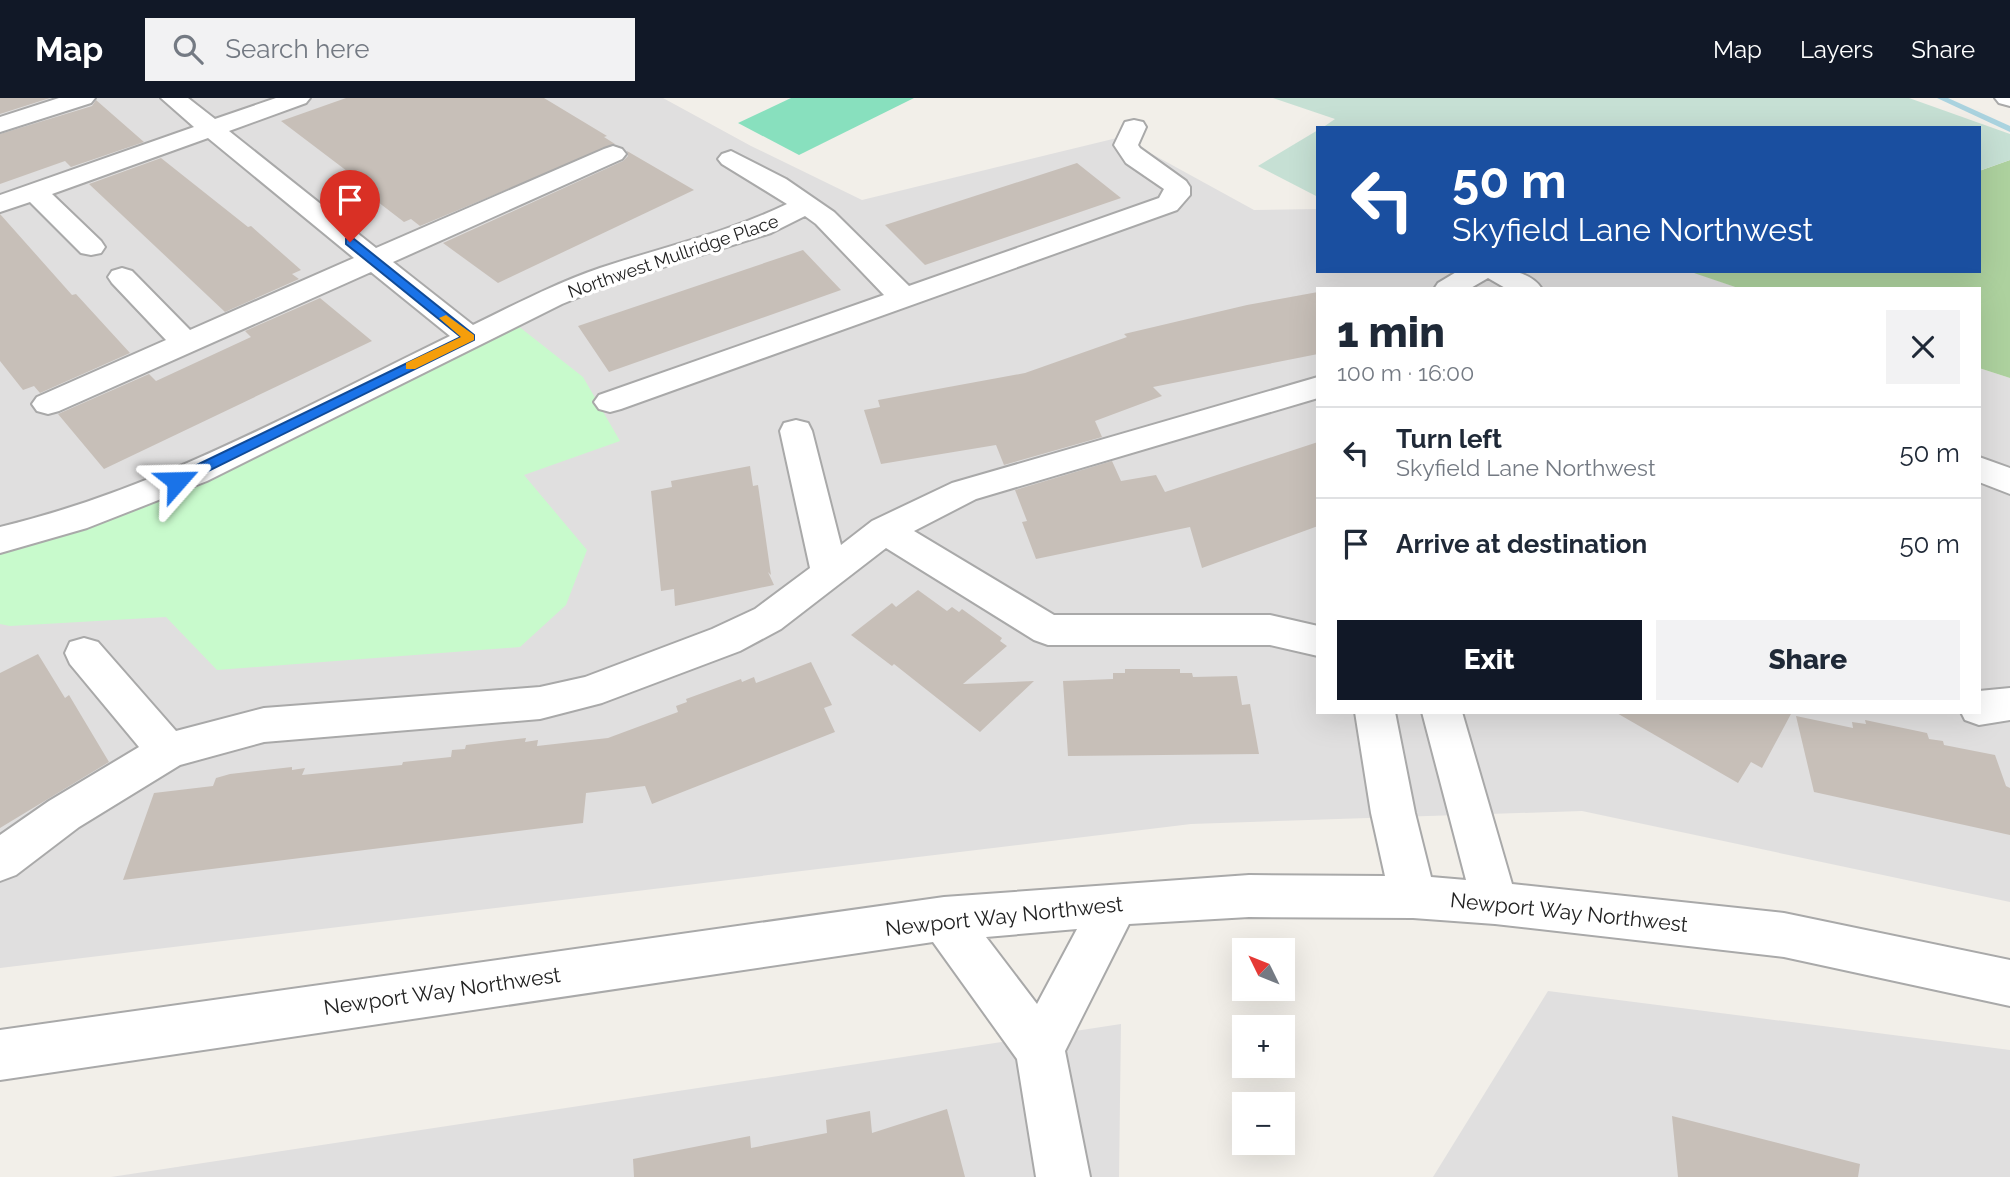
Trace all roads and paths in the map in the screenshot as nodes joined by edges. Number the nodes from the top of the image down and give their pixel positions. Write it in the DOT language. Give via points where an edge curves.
graph roads {
  1 [pos="83,98"];
  2 [pos="173,98"];
  3 [pos="298,98"];
  4 [pos="0,125"];
  5 [pos="1134,127"];
  6 [pos="211,129"];
  7 [pos="613,154"];
  8 [pos="731,159"];
  9 [pos="35,191"];
  10 [pos="0,204"];
  11 [pos="807,205"];
  12 [pos="91,247"];
  13 [pos="371,259"];
  14 [pos="1476,273"];
  15 [pos="1500,273"];
  16 [pos="122,277"];
  17 [pos="1451,287"];
  18 [pos="1525,287"];
  19 [pos="903,297"];
  20 [pos="469,337"];
  21 [pos="185,342"];
  22 [pos="1316,388"];
  23 [pos="610,402"];
  24 [pos="48,404"];
  25 [pos="796,431"];
  26 [pos="1981,468"];
  27 [pos="2010,482"];
  28 [pos="885,530"];
  29 [pos="0,540"];
  30 [pos="829,571"];
  31 [pos="1316,642"];
  32 [pos="84,653"];
  33 [pos="2010,704"];
  34 [pos="1981,708"];
  35 [pos="1375,714"];
  36 [pos="1444,714"];
  37 [pos="168,751"];
  38 [pos="0,861"];
  39 [pos="1413,897"];
  40 [pos="1495,903"];
  41 [pos="1115,904"];
  42 [pos="944,919"];
  43 [pos="2010,983"];
  44 [pos="1040,1049"];
  45 [pos="0,1055"];
  46 [pos="1063,1177"];
  1 -- 4 [label="street"];
  2 -- 6 [label="street"];
  3 -- 6 [label="street"];
  5 -- 19 [label="street" via="1126,145 1130,155 1177,187 1177,195 1168,204"];
  6 -- 9 [label="street"];
  6 -- 13 [label="street"];
  7 -- 13 [label="street"];
  8 -- 11 [label="street"];
  9 -- 10 [label="street"];
  9 -- 12 [label="street"];
  11 -- 19 [label="street"];
  11 -- 20 [label="street, Northwest Mullridge Place" via="761,228 608,275"];
  13 -- 20 [label="street"];
  13 -- 21 [label="street"];
  14 -- 17 [label="street"];
  15 -- 18 [label="street"];
  16 -- 21 [label="street"];
  19 -- 23 [label="street"];
  20 -- 29 [label="street, Northwest Mullridge Place" via="163,487 65,523"];
  21 -- 24 [label="street"];
  22 -- 28 [label="street" via="977,487"];
  25 -- 30 [label="street"];
  26 -- 27 [label="street"];
  28 -- 30 [label="street"];
  28 -- 31 [label="street" via="1048,631 1270,630"];
  30 -- 37 [label="street" via="768,619 726,640 588,692 540,703 264,725"];
  32 -- 37 [label="street"];
  33 -- 34 [label="street"];
  35 -- 39 [label="street"];
  36 -- 40 [label="street"];
  37 -- 38 [label="street" via="64,814"];
  39 -- 40 [label="street, Newport Way Northwest"];
  39 -- 41 [label="street, Newport Way Northwest" via="1249,896"];
  40 -- 43 [label="street, Newport Way Northwest" via="1784,935"];
  41 -- 42 [label="street, Newport Way Northwest"];
  41 -- 44 [label="street"];
  42 -- 44 [label="street"];
  42 -- 45 [label="street, Newport Way Northwest"];
  44 -- 46 [label="street"];
}
